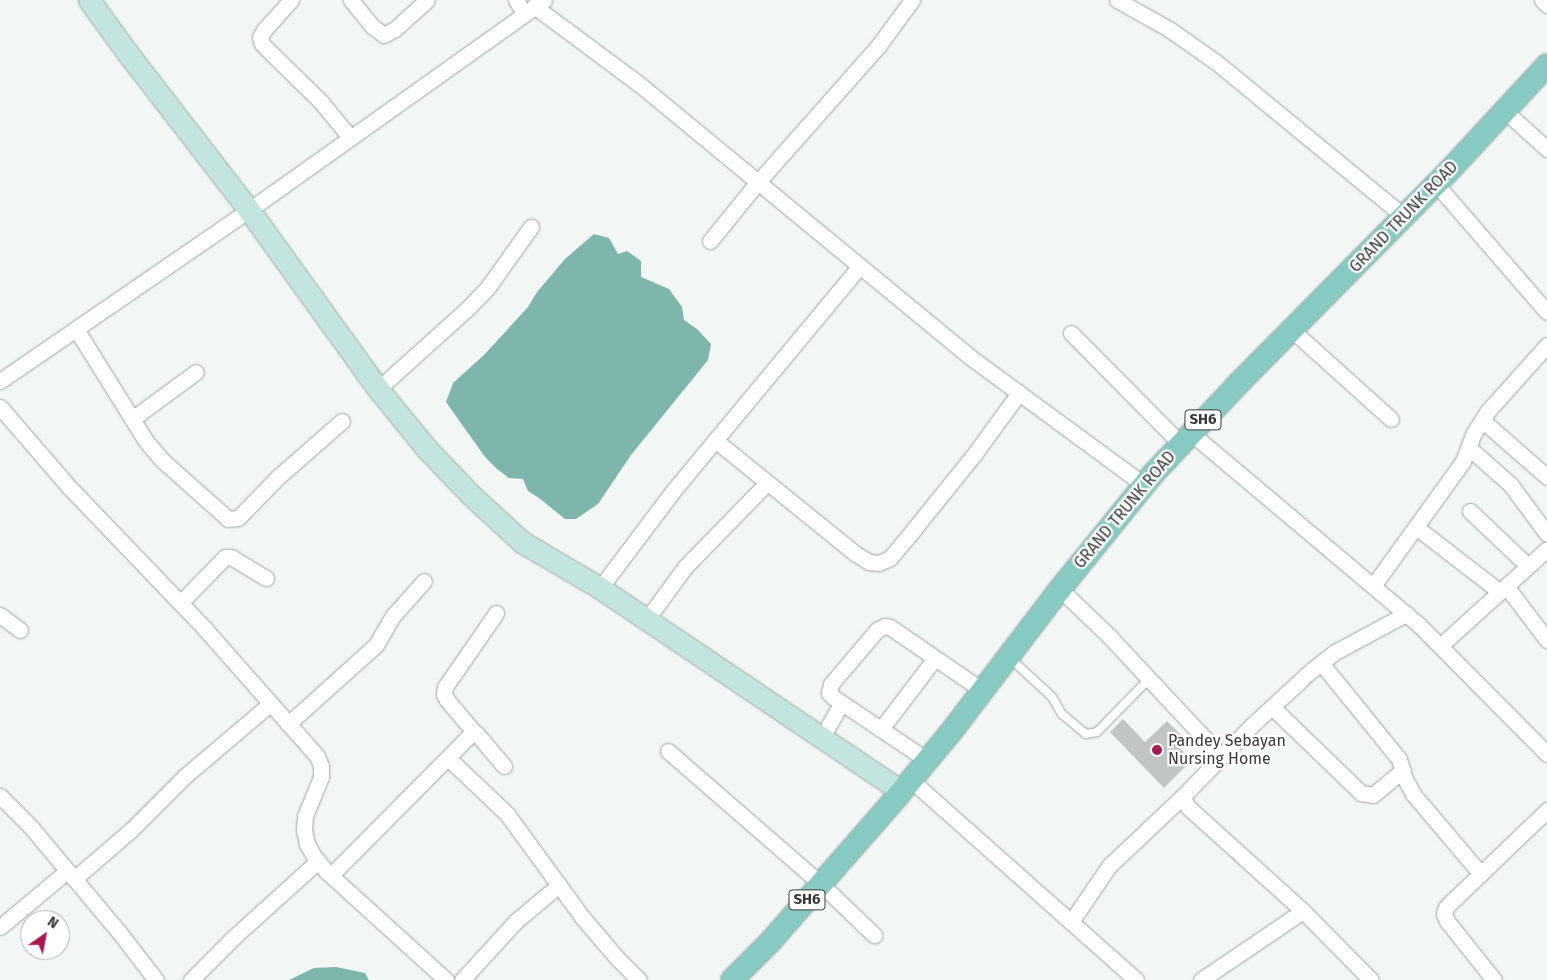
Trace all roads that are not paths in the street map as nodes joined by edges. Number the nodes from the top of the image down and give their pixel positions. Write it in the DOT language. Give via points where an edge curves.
graph roads {
  1 [pos="89,0"];
  2 [pos="291,0"];
  3 [pos="351,0"];
  4 [pos="427,0"];
  5 [pos="516,0"];
  6 [pos="912,0"];
  7 [pos="1117,0"];
  8 [pos="1542,0"];
  9 [pos="1547,5"];
  10 [pos="534,6"];
  11 [pos="1547,65"];
  12 [pos="1505,111"];
  13 [pos="350,137"];
  14 [pos="1547,149"];
  15 [pos="757,183"];
  16 [pos="1436,184"];
  17 [pos="249,210"];
  18 [pos="1405,217"];
  19 [pos="531,227"];
  20 [pos="710,241"];
  21 [pos="859,267"];
  22 [pos="1547,312"];
  23 [pos="76,329"];
  24 [pos="1292,330"];
  25 [pos="1071,333"];
  26 [pos="1547,345"];
  27 [pos="196,372"];
  28 [pos="0,381"];
  29 [pos="378,389"];
  30 [pos="1018,393"];
  31 [pos="0,407"];
  32 [pos="132,419"];
  33 [pos="1391,419"];
  34 [pos="1482,420"];
  35 [pos="342,422"];
  36 [pos="1186,439"];
  37 [pos="715,440"];
  38 [pos="1469,448"];
  39 [pos="1547,478"];
  40 [pos="767,482"];
  41 [pos="1144,485"];
  42 [pos="1470,511"];
  43 [pos="1416,527"];
  44 [pos="1547,534"];
  45 [pos="1547,549"];
  46 [pos="1528,566"];
  47 [pos="266,578"];
  48 [pos="424,581"];
  49 [pos="1373,586"];
  50 [pos="600,588"];
  51 [pos="1060,589"];
  52 [pos="1503,589"];
  53 [pos="180,603"];
  54 [pos="496,613"];
  55 [pos="1406,614"];
  56 [pos="0,615"];
  57 [pos="647,620"];
  58 [pos="20,630"];
  59 [pos="1547,640"];
  60 [pos="1440,646"];
  61 [pos="1009,657"];
  62 [pos="935,658"];
  63 [pos="1321,662"];
  64 [pos="1148,680"];
  65 [pos="982,691"];
  66 [pos="842,703"];
  67 [pos="270,704"];
  68 [pos="1272,707"];
  69 [pos="288,724"];
  70 [pos="880,729"];
  71 [pos="474,732"];
  72 [pos="822,737"];
  73 [pos="668,751"];
  74 [pos="1547,754"];
  75 [pos="1221,756"];
  76 [pos="448,758"];
  77 [pos="927,760"];
  78 [pos="504,766"];
  79 [pos="1403,770"];
  80 [pos="1184,795"];
  81 [pos="0,796"];
  82 [pos="896,798"];
  83 [pos="1547,810"];
  84 [pos="318,861"];
  85 [pos="1480,873"];
  86 [pos="70,875"];
  87 [pos="331,875"];
  88 [pos="821,884"];
  89 [pos="559,885"];
  90 [pos="1303,910"];
  91 [pos="1071,922"];
  92 [pos="0,928"];
  93 [pos="874,935"];
  94 [pos="156,980"];
  95 [pos="191,980"];
  96 [pos="446,980"];
  97 [pos="462,980"];
  98 [pos="639,980"];
  99 [pos="732,980"];
  100 [pos="1136,980"];
  101 [pos="1201,980"];
  102 [pos="1371,980"];
  103 [pos="1494,980"];
  1 -- 17 [label="street"];
  2 -- 13 [label="street" via="264,30 260,37 262,44 321,102"];
  3 -- 4 [label="street" via="372,26 384,35"];
  5 -- 10 [label="street"];
  6 -- 15 [label="street" via="879,45"];
  7 -- 18 [label="street" via="1169,29 1216,62"];
  8 -- 9 [label="street"];
  10 -- 13 [label="street"];
  10 -- 15 [label="street" via="639,84"];
  11 -- 12 [label="main road, GRAND TRUNK ROAD / SH6"];
  12 -- 14 [label="street"];
  12 -- 16 [label="main road, GRAND TRUNK ROAD / SH6"];
  13 -- 17 [label="street"];
  15 -- 20 [label="street"];
  15 -- 21 [label="street"];
  16 -- 18 [label="main road, GRAND TRUNK ROAD / SH6"];
  16 -- 22 [label="street"];
  17 -- 23 [label="street"];
  17 -- 29 [label="street"];
  18 -- 24 [label="main road, GRAND TRUNK ROAD / SH6"];
  19 -- 29 [label="street" via="488,287"];
  21 -- 30 [label="street"];
  21 -- 37 [label="street"];
  23 -- 28 [label="street"];
  23 -- 32 [label="street"];
  24 -- 33 [label="street"];
  24 -- 36 [label="main road, GRAND TRUNK ROAD / SH6"];
  25 -- 36 [label="street"];
  26 -- 34 [label="street"];
  27 -- 32 [label="street"];
  29 -- 50 [label="street" via="470,495 522,542"];
  30 -- 40 [label="street" via="973,456 914,529 890,558 879,563 869,562 856,554"];
  30 -- 41 [label="street"];
  31 -- 53 [label="street" via="70,488"];
  32 -- 35 [label="street" via="163,461 222,515 233,520"];
  34 -- 38 [label="street"];
  34 -- 39 [label="street"];
  36 -- 41 [label="main road, GRAND TRUNK ROAD / SH6"];
  36 -- 49 [label="street"];
  37 -- 40 [label="street"];
  37 -- 50 [label="street"];
  38 -- 43 [label="street" via="1463,462"];
  38 -- 44 [label="street" via="1510,484"];
  40 -- 57 [label="street" via="685,567"];
  41 -- 51 [label="main road, GRAND TRUNK ROAD / SH6"];
  42 -- 46 [label="street"];
  43 -- 49 [label="street"];
  43 -- 52 [label="street"];
  45 -- 46 [label="street"];
  46 -- 52 [label="street"];
  47 -- 53 [label="street" via="231,557 224,557"];
  48 -- 69 [label="street" via="392,617 376,645"];
  49 -- 55 [label="street"];
  50 -- 57 [label="street"];
  51 -- 61 [label="main road, GRAND TRUNK ROAD / SH6"];
  51 -- 64 [label="street" via="1110,637"];
  52 -- 59 [label="street"];
  52 -- 60 [label="street"];
  53 -- 67 [label="street"];
  54 -- 71 [label="street" via="445,687 447,700"];
  55 -- 60 [label="street"];
  55 -- 63 [label="street"];
  56 -- 58 [label="street"];
  57 -- 72 [label="street"];
  60 -- 74 [label="street"];
  61 -- 64 [label="lane" via="1052,697 1062,714 1086,734 1097,732"];
  61 -- 65 [label="main road, GRAND TRUNK ROAD / SH6"];
  62 -- 65 [label="street"];
  62 -- 66 [label="street" via="890,627 881,626 831,684 829,693"];
  62 -- 70 [label="street"];
  63 -- 68 [label="street"];
  63 -- 79 [label="street" via="1383,737"];
  64 -- 75 [label="street"];
  65 -- 77 [label="main road, GRAND TRUNK ROAD / SH6"];
  66 -- 70 [label="street"];
  66 -- 72 [label="street"];
  67 -- 69 [label="street"];
  67 -- 86 [label="street" via="192,770 131,830"];
  68 -- 75 [label="street"];
  68 -- 79 [label="street" via="1361,793 1373,795"];
  69 -- 84 [label="street" via="317,756 321,766 321,777 305,816 304,830 307,844"];
  70 -- 77 [label="street"];
  71 -- 76 [label="street"];
  71 -- 78 [label="street"];
  72 -- 82 [label="street"];
  73 -- 88 [label="street"];
  75 -- 80 [label="street"];
  76 -- 87 [label="street"];
  76 -- 89 [label="street" via="507,814"];
  77 -- 82 [label="main road, GRAND TRUNK ROAD / SH6"];
  79 -- 85 [label="street" via="1413,794"];
  80 -- 90 [label="street" via="1188,807"];
  80 -- 91 [label="street" via="1109,866"];
  81 -- 86 [label="street" via="30,826"];
  82 -- 88 [label="main road, GRAND TRUNK ROAD / SH6"];
  82 -- 91 [label="street"];
  83 -- 85 [label="street"];
  84 -- 87 [label="street"];
  84 -- 95 [label="street"];
  85 -- 103 [label="street" via="1450,902 1444,914"];
  86 -- 92 [label="street"];
  86 -- 94 [label="street"];
  87 -- 96 [label="street"];
  88 -- 93 [label="street"];
  88 -- 99 [label="main road, GRAND TRUNK ROAD / SH6"];
  89 -- 97 [label="street" via="516,921"];
  89 -- 98 [label="street" via="588,924"];
  90 -- 101 [label="street"];
  90 -- 102 [label="street"];
  91 -- 100 [label="street"];
}
